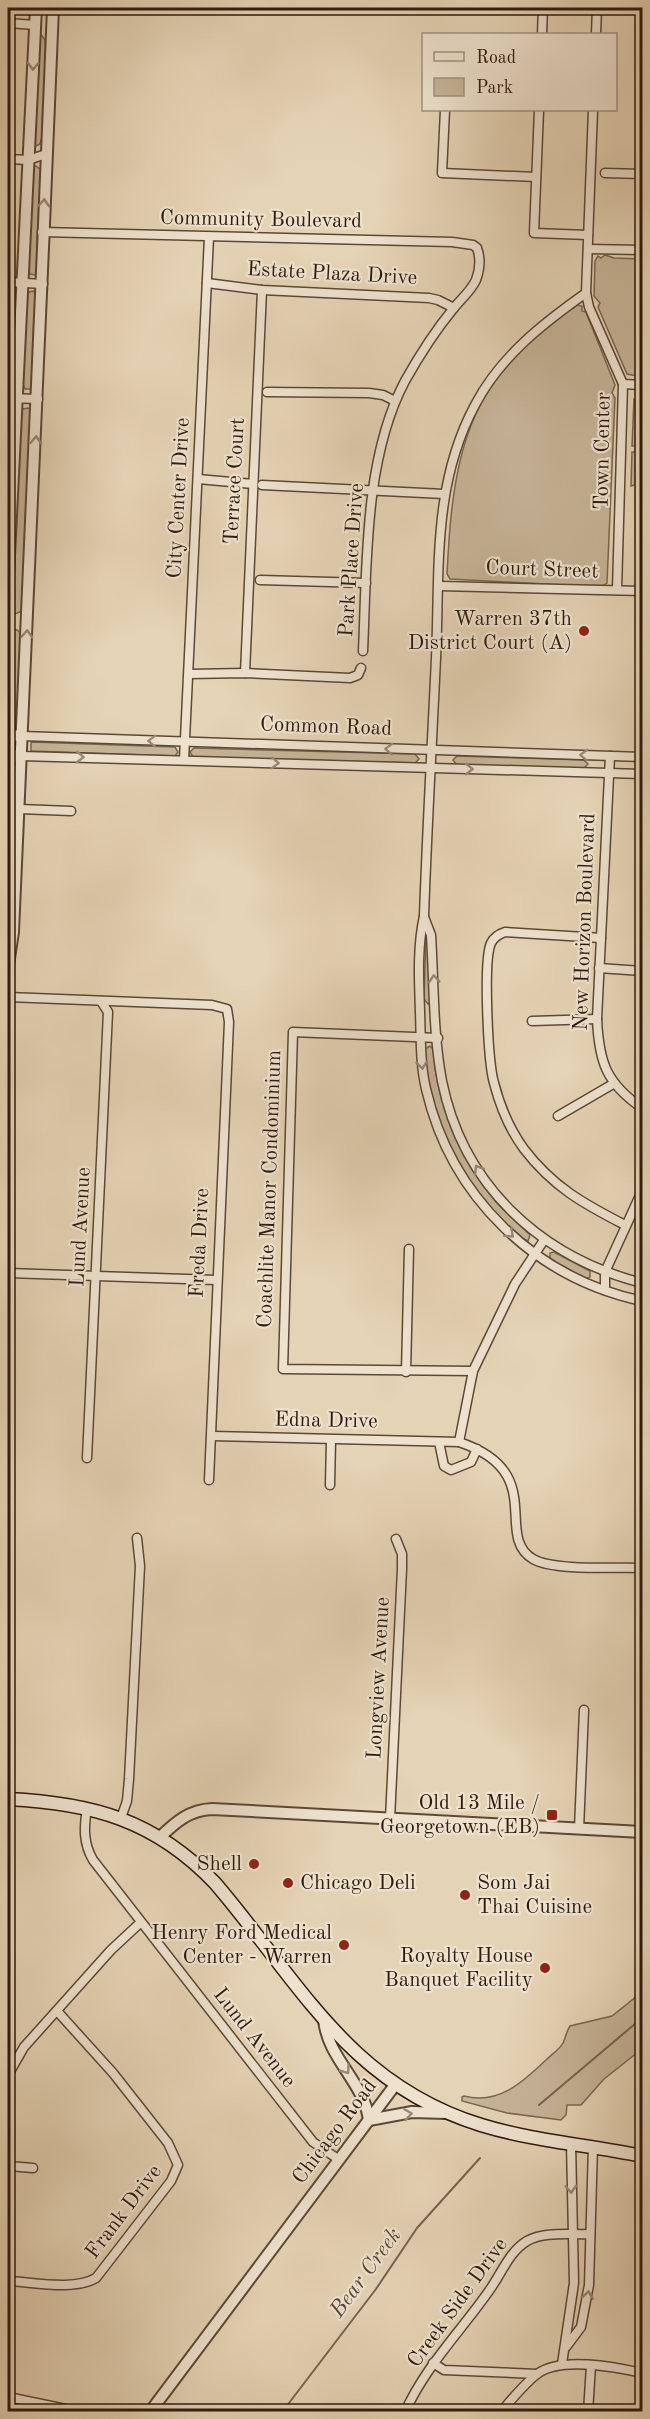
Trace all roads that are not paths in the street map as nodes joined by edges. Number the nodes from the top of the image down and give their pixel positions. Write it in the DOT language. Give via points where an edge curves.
graph roads {
  1 [pos="36,8"];
  2 [pos="53,8"];
  3 [pos="543,8"];
  4 [pos="597,8"];
  5 [pos="8,23"];
  6 [pos="35,25"];
  7 [pos="542,33"];
  8 [pos="596,33"];
  9 [pos="51,41"];
  10 [pos="539,111"];
  11 [pos="593,111"];
  12 [pos="444,113"];
  13 [pos="46,153"];
  14 [pos="8,159"];
  15 [pos="28,160"];
  16 [pos="604,173"];
  17 [pos="642,174"];
  18 [pos="536,177"];
  19 [pos="42,232"];
  20 [pos="588,236"];
  21 [pos="209,237"];
  22 [pos="477,249"];
  23 [pos="588,249"];
  24 [pos="642,250"];
  25 [pos="8,282"];
  26 [pos="23,283"];
  27 [pos="207,283"];
  28 [pos="43,284"];
  29 [pos="261,290"];
  30 [pos="586,293"];
  31 [pos="454,308"];
  32 [pos="623,384"];
  33 [pos="642,385"];
  34 [pos="267,392"];
  35 [pos="12,398"];
  36 [pos="38,399"];
  37 [pos="395,401"];
  38 [pos="198,479"];
  39 [pos="258,485"];
  40 [pos="372,490"];
  41 [pos="444,494"];
  42 [pos="8,576"];
  43 [pos="260,580"];
  44 [pos="366,583"];
  45 [pos="440,586"];
  46 [pos="617,590"];
  47 [pos="642,591"];
  48 [pos="363,651"];
  49 [pos="362,668"];
  50 [pos="245,673"];
  51 [pos="189,674"];
  52 [pos="8,735"];
  53 [pos="22,736"];
  54 [pos="185,742"];
  55 [pos="432,751"];
  56 [pos="8,755"];
  57 [pos="21,756"];
  58 [pos="610,756"];
  59 [pos="642,758"];
  60 [pos="184,759"];
  61 [pos="431,768"];
  62 [pos="609,773"];
  63 [pos="642,774"];
  64 [pos="19,809"];
  65 [pos="71,811"];
  66 [pos="424,916"];
  67 [pos="10,930"];
  68 [pos="601,938"];
  69 [pos="8,965"];
  70 [pos="599,968"];
  71 [pos="642,971"];
  72 [pos="8,997"];
  73 [pos="101,1001"];
  74 [pos="597,1019"];
  75 [pos="532,1021"];
  76 [pos="420,1037"];
  77 [pos="438,1038"];
  78 [pos="613,1083"];
  79 [pos="642,1108"];
  80 [pos="558,1116"];
  81 [pos="642,1191"];
  82 [pos="625,1225"];
  83 [pos="544,1240"];
  84 [pos="409,1249"];
  85 [pos="534,1253"];
  86 [pos="605,1272"];
  87 [pos="8,1273"];
  88 [pos="96,1276"];
  89 [pos="216,1280"];
  90 [pos="642,1283"];
  91 [pos="605,1290"];
  92 [pos="642,1301"];
  93 [pos="473,1371"];
  94 [pos="406,1372"];
  95 [pos="212,1436"];
  96 [pos="331,1440"];
  97 [pos="439,1442"];
  98 [pos="459,1442"];
  99 [pos="477,1449"];
  100 [pos="87,1458"];
  101 [pos="209,1480"];
  102 [pos="330,1485"];
  103 [pos="137,1538"];
  104 [pos="396,1539"];
  105 [pos="642,1568"];
  106 [pos="584,1710"];
  107 [pos="8,1799"];
  108 [pos="87,1808"];
  109 [pos="121,1818"];
  110 [pos="390,1819"];
  111 [pos="579,1829"];
  112 [pos="642,1833"];
  113 [pos="160,1837"];
  114 [pos="140,1923"];
  115 [pos="57,2011"];
  116 [pos="324,2020"];
  117 [pos="8,2075"];
  118 [pos="395,2085"];
  119 [pos="448,2113"];
  120 [pos="369,2120"];
  121 [pos="571,2143"];
  122 [pos="593,2146"];
  123 [pos="642,2156"];
  124 [pos="338,2159"];
  125 [pos="8,2166"];
  126 [pos="33,2168"];
  127 [pos="590,2234"];
  128 [pos="573,2235"];
  129 [pos="8,2281"];
  130 [pos="566,2348"];
  131 [pos="433,2363"];
  132 [pos="562,2364"];
  133 [pos="591,2366"];
  134 [pos="642,2373"];
  135 [pos="537,2374"];
  136 [pos="8,2397"];
  137 [pos="80,2412"];
  138 [pos="150,2412"];
  139 [pos="405,2412"];
  140 [pos="501,2412"];
  141 [pos="588,2412"];
  1 -- 6 [label="street"];
  2 -- 9 [label="street"];
  3 -- 7 [label="street"];
  4 -- 8 [label="street"];
  5 -- 6 [label="street"];
  6 -- 9 [label="street"];
  6 -- 15 [label="street, one-way"];
  9 -- 13 [label="street"];
  10 -- 18 [label="street"];
  11 -- 20 [label="street, Town Center"];
  12 -- 18 [label="street" via="442,173"];
  13 -- 15 [label="street"];
  19 -- 13 [label="street, one-way"];
  14 -- 15 [label="street"];
  15 -- 26 [label="street"];
  16 -- 17 [label="street"];
  18 -- 20 [label="street" via="534,233"];
  19 -- 21 [label="street, Community Boulevard"];
  19 -- 28 [label="street"];
  20 -- 23 [label="street, Town Center"];
  21 -- 22 [label="street, Community Boulevard" via="452,242"];
  21 -- 27 [label="street, City Center Drive"];
  22 -- 31 [label="street, Park Place Drive" via="480,262 476,279"];
  23 -- 24 [label="street"];
  23 -- 30 [label="street, Town Center"];
  25 -- 26 [label="street"];
  26 -- 28 [label="street"];
  26 -- 35 [label="street"];
  27 -- 29 [label="street, Estate Plaza Drive"];
  27 -- 38 [label="street, City Center Drive"];
  28 -- 36 [label="street"];
  29 -- 31 [label="street, Estate Plaza Drive" via="429,298"];
  29 -- 39 [label="street, Terrace Court"];
  30 -- 32 [label="street, Town Center"];
  30 -- 41 [label="street" via="518,347 482,392 454,452"];
  31 -- 37 [label="street, Park Place Drive" via="426,346"];
  32 -- 33 [label="street"];
  32 -- 46 [label="street, Town Center"];
  34 -- 37 [label="street" via="369,393"];
  35 -- 36 [label="street"];
  35 -- 42 [label="street"];
  53 -- 36 [label="street, one-way"];
  37 -- 40 [label="street, Park Place Drive"];
  38 -- 39 [label="street"];
  38 -- 51 [label="street, City Center Drive"];
  39 -- 40 [label="street"];
  39 -- 50 [label="street, Terrace Court"];
  40 -- 41 [label="street"];
  40 -- 44 [label="street, Park Place Drive"];
  41 -- 45 [label="street"];
  43 -- 44 [label="street"];
  44 -- 48 [label="street, Park Place Drive"];
  45 -- 46 [label="street, Court Street"];
  45 -- 55 [label="street"];
  46 -- 47 [label="street, Court Street"];
  49 -- 50 [label="street" via="350,678"];
  50 -- 51 [label="street"];
  51 -- 54 [label="street, City Center Drive"];
  52 -- 53 [label="street, Common Road"];
  54 -- 53 [label="street, Common Road, one-way"];
  53 -- 57 [label="street"];
  55 -- 54 [label="street, Common Road, one-way"];
  54 -- 60 [label="street, City Center Drive"];
  58 -- 55 [label="street, Common Road, one-way"];
  55 -- 61 [label="street"];
  56 -- 57 [label="street, Common Road"];
  57 -- 60 [label="street, Common Road, one-way"];
  57 -- 64 [label="street"];
  58 -- 59 [label="street, Common Road"];
  58 -- 62 [label="street, New Horizon Boulevard"];
  60 -- 61 [label="street, Common Road, one-way"];
  61 -- 62 [label="street, Common Road, one-way"];
  61 -- 66 [label="street"];
  62 -- 63 [label="street, Common Road"];
  62 -- 68 [label="street, New Horizon Boulevard"];
  64 -- 65 [label="street"];
  64 -- 67 [label="street"];
  66 -- 76 [label="street" via="419,965"];
  77 -- 66 [label="street, one-way" via="431,935"];
  67 -- 69 [label="street"];
  68 -- 70 [label="street, New Horizon Boulevard"];
  68 -- 82 [label="street" via="505,932 491,941 490,1060 505,1117 523,1148 544,1173 575,1199"];
  70 -- 71 [label="street"];
  70 -- 74 [label="street, New Horizon Boulevard"];
  72 -- 73 [label="street"];
  73 -- 88 [label="street, Lund Avenue" via="108,1012"];
  73 -- 89 [label="street, Freda Drive" via="212,1005 226,1009 229,1022"];
  74 -- 75 [label="street"];
  74 -- 78 [label="street, New Horizon Boulevard" via="600,1055"];
  76 -- 77 [label="street, Coachlite Manor Condominium"];
  76 -- 85 [label="street, one-way" via="425,1087 448,1153 483,1206"];
  76 -- 94 [label="street, Coachlite Manor Condominium" via="292,1032 283,1369"];
  83 -- 77 [label="street, one-way" via="495,1193 463,1143 442,1081"];
  78 -- 79 [label="street, New Horizon Boulevard"];
  78 -- 80 [label="street"];
  81 -- 82 [label="street"];
  82 -- 86 [label="street"];
  83 -- 85 [label="street"];
  83 -- 86 [label="street"];
  84 -- 94 [label="street"];
  85 -- 91 [label="street" via="561,1271"];
  85 -- 93 [label="street" via="502,1308"];
  86 -- 90 [label="street"];
  86 -- 91 [label="street"];
  87 -- 88 [label="street"];
  88 -- 89 [label="street"];
  88 -- 100 [label="street, Lund Avenue"];
  89 -- 95 [label="street, Freda Drive"];
  91 -- 92 [label="street"];
  93 -- 94 [label="street, Coachlite Manor Condominium"];
  93 -- 98 [label="street"];
  95 -- 96 [label="street, Edna Drive"];
  95 -- 101 [label="street, Freda Drive"];
  96 -- 97 [label="street, Edna Drive"];
  96 -- 102 [label="street"];
  97 -- 98 [label="street, Edna Drive"];
  97 -- 99 [label="street" via="444,1466 451,1470 471,1462"];
  98 -- 99 [label="street"];
  99 -- 105 [label="street" via="507,1474 514,1491 519,1542 534,1560 559,1565"];
  103 -- 109 [label="street" via="140,1566 129,1782"];
  104 -- 110 [label="street, Longview Avenue" via="402,1569"];
  106 -- 111 [label="street"];
  107 -- 108 [label="main road"];
  108 -- 109 [label="main road"];
  108 -- 114 [label="street, Lund Avenue" via="84,1830 89,1853"];
  109 -- 113 [label="main road"];
  110 -- 111 [label="street"];
  110 -- 113 [label="street" via="202,1810 183,1817"];
  111 -- 112 [label="street"];
  113 -- 116 [label="main road" via="215,1883"];
  114 -- 115 [label="street"];
  114 -- 124 [label="street, Lund Avenue" via="313,2142"];
  115 -- 117 [label="street" via="24,2047"];
  115 -- 129 [label="street, Frank Drive" via="168,2143 178,2169 96,2278 73,2285"];
  116 -- 118 [label="main road" via="356,2055"];
  116 -- 120 [label="street, one-way" via="336,2057 363,2097"];
  118 -- 119 [label="main road, Chicago Road"];
  118 -- 120 [label="street, Chicago Road"];
  120 -- 119 [label="street, one-way" via="412,2112"];
  119 -- 121 [label="main road, Chicago Road" via="500,2130"];
  120 -- 124 [label="street, Chicago Road"];
  121 -- 122 [label="main road, Chicago Road"];
  121 -- 128 [label="street, one-way"];
  122 -- 123 [label="main road, Chicago Road"];
  122 -- 127 [label="street"];
  124 -- 138 [label="street, Chicago Road"];
  125 -- 126 [label="street"];
  127 -- 128 [label="street, Creek Side Drive"];
  130 -- 127 [label="street, one-way" via="584,2317 590,2286"];
  128 -- 130 [label="street" via="574,2283"];
  128 -- 131 [label="street, Creek Side Drive" via="541,2236 518,2248"];
  130 -- 132 [label="street"];
  131 -- 135 [label="street" via="444,2370"];
  131 -- 139 [label="street, Creek Side Drive"];
  132 -- 133 [label="street"];
  132 -- 135 [label="street"];
  133 -- 134 [label="street"];
  133 -- 141 [label="street"];
  135 -- 140 [label="street"];
  136 -- 137 [label="street"];
}
